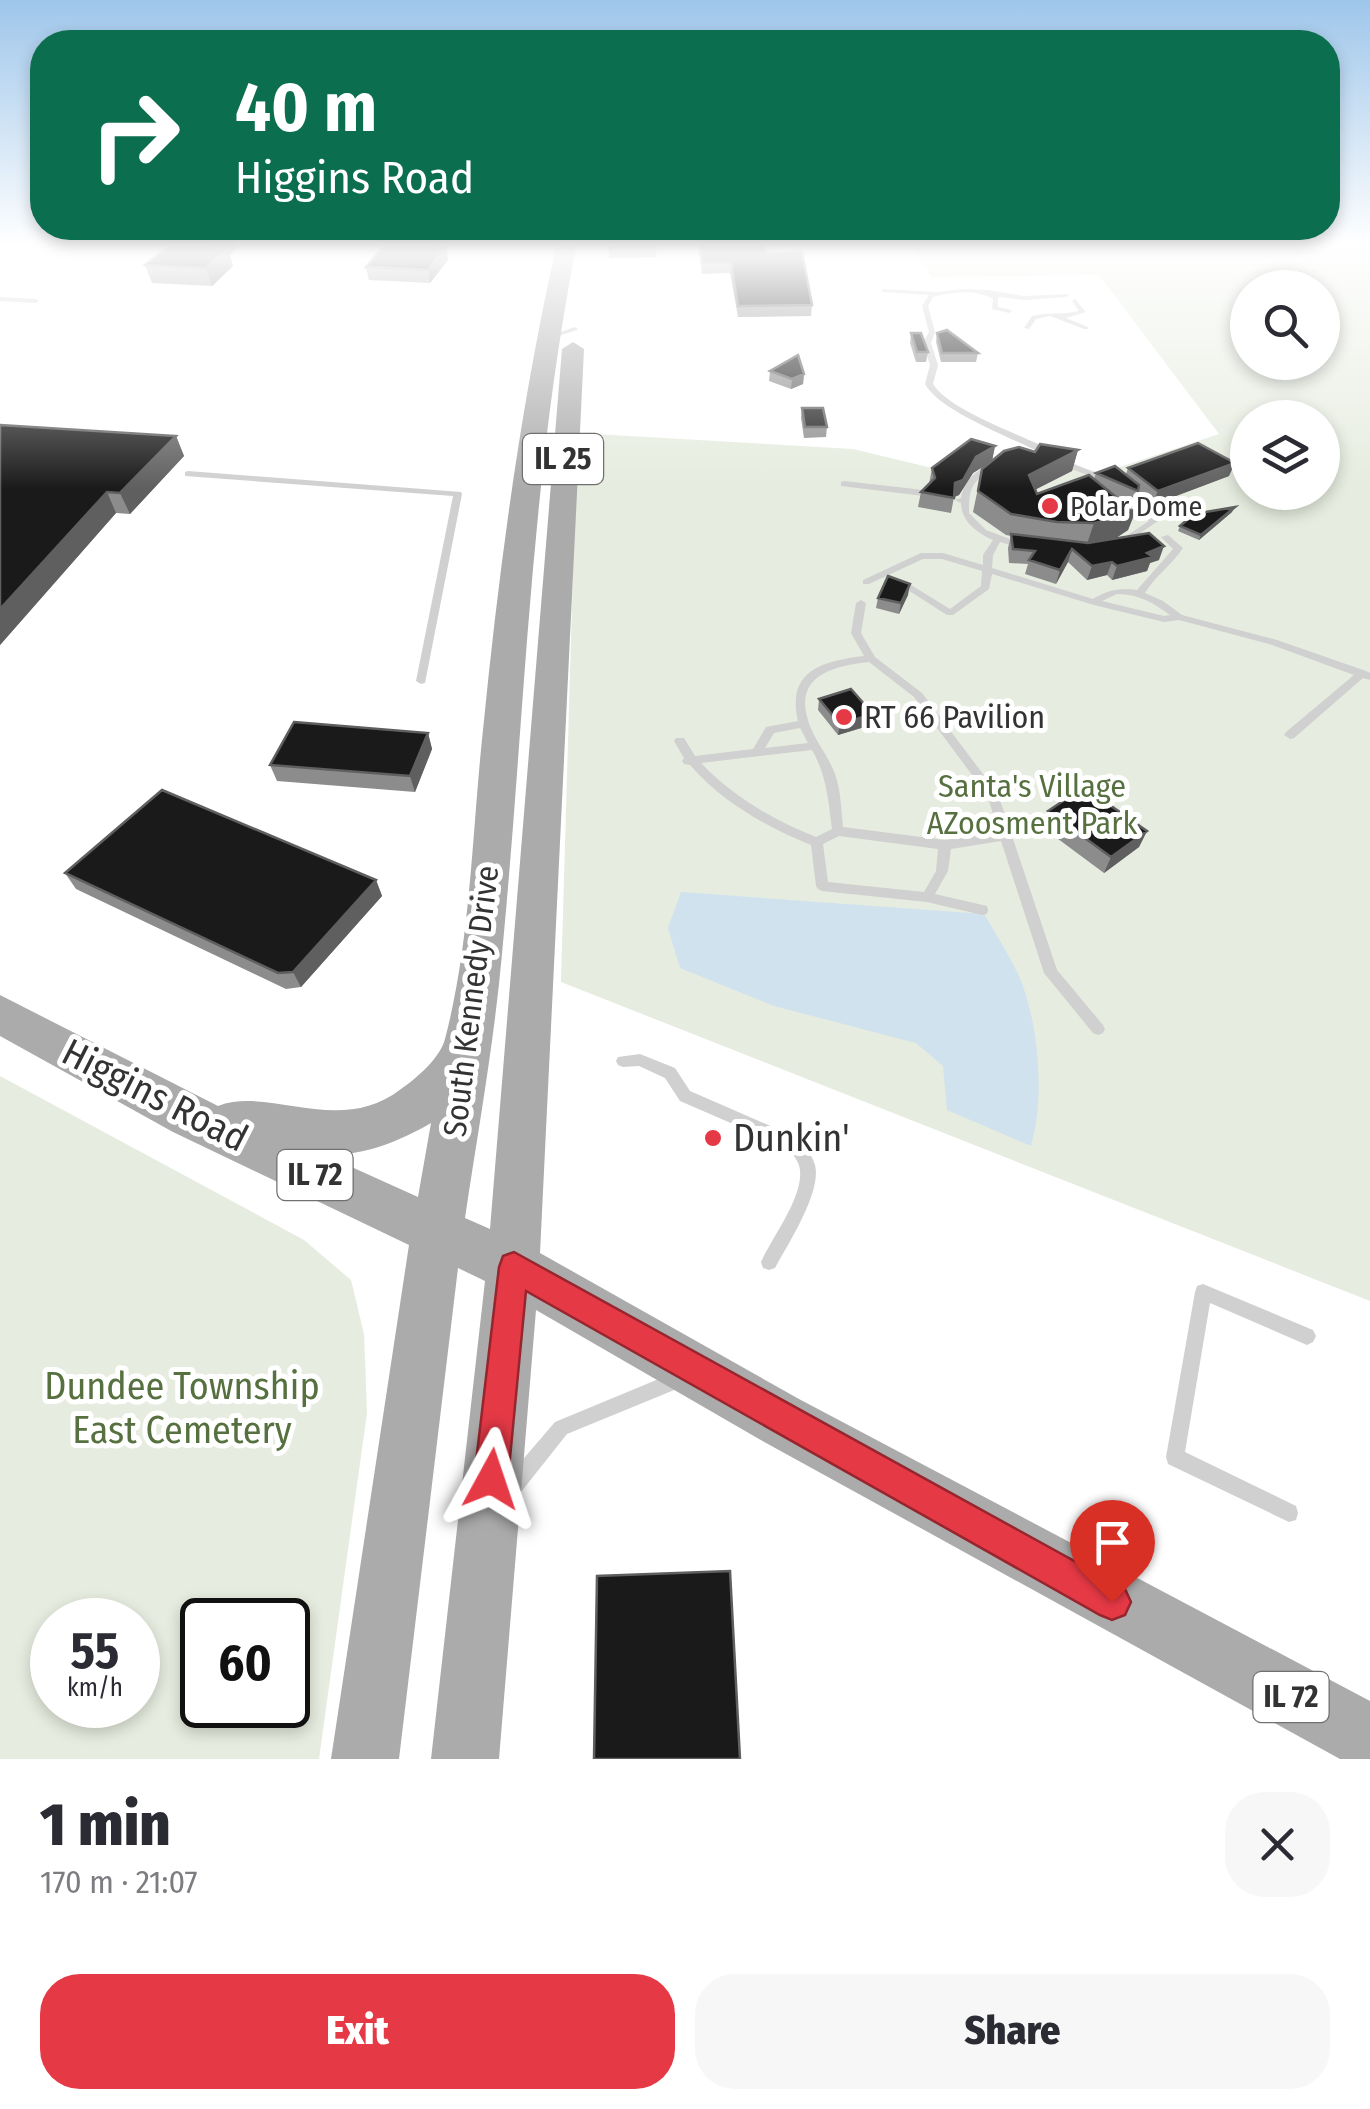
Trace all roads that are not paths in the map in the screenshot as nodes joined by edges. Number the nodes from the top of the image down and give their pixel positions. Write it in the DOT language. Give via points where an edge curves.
graph roads {
  1 [pos="563,325"];
  2 [pos="930,325"];
  3 [pos="1029,325"];
  4 [pos="1078,325"];
  5 [pos="1027,328"];
  6 [pos="1086,328"];
  7 [pos="562,333"];
  8 [pos="1028,460"];
  9 [pos="1058,460"];
  10 [pos="1011,463"];
  11 [pos="188,474"];
  12 [pos="844,484"];
  13 [pos="924,493"];
  14 [pos="1165,537"];
  15 [pos="998,539"];
  16 [pos="1109,546"];
  17 [pos="1034,549"];
  18 [pos="987,569"];
  19 [pos="866,582"];
  20 [pos="908,587"];
  21 [pos="1141,591"];
  22 [pos="1094,602"];
  23 [pos="861,604"];
  24 [pos="1179,618"];
  25 [pos="872,659"];
  26 [pos="1366,675"];
  27 [pos="421,681"];
  28 [pos="804,724"];
  29 [pos="1290,736"];
  30 [pos="680,741"];
  31 [pos="816,746"];
  32 [pos="758,753"];
  33 [pos="688,761"];
  34 [pos="838,830"];
  35 [pos="1003,836"];
  36 [pos="817,842"];
  37 [pos="945,845"];
  38 [pos="927,897"];
  39 [pos="982,910"];
  40 [pos="0,1014"];
  41 [pos="1098,1029"];
  42 [pos="469,1048"];
  43 [pos="623,1061"];
  44 [pos="190,1117"];
  45 [pos="440,1233"];
  46 [pos="769,1262"];
  47 [pos="514,1267"];
  48 [pos="1308,1336"];
  49 [pos="703,1372"];
  50 [pos="1289,1513"];
  51 [pos="487,1518"];
  52 [pos="1370,1738"];
  53 [pos="366,1759"];
  54 [pos="465,1759"];
  1 -- 7 [label="main road, South Kennedy Drive / IL 25"];
  2 -- 9 [label="lane" via="930,389 950,406"];
  3 -- 5 [label="lane"];
  4 -- 6 [label="lane"];
  7 -- 42 [label="main road, South Kennedy Drive / IL 25" via="505,673"];
  7 -- 47 [label="main road, South Kennedy Drive / IL 25" via="560,492"];
  8 -- 9 [label="lane"];
  9 -- 16 [label="lane" via="1134,496 1154,522"];
  10 -- 15 [label="lane" via="974,475 962,500 965,514"];
  11 -- 27 [label="lane" via="458,494"];
  12 -- 13 [label="lane"];
  14 -- 21 [label="lane" via="1178,548"];
  15 -- 17 [label="lane"];
  15 -- 18 [label="lane"];
  18 -- 19 [label="lane" via="922,556"];
  18 -- 20 [label="lane" via="986,586 950,613"];
  18 -- 22 [label="lane"];
  21 -- 22 [label="lane" via="1104,594"];
  21 -- 24 [label="lane"];
  22 -- 24 [label="lane"];
  23 -- 25 [label="lane" via="856,633"];
  24 -- 26 [label="lane"];
  25 -- 28 [label="lane" via="822,666 808,676"];
  25 -- 35 [label="lane" via="918,695 992,794"];
  26 -- 29 [label="lane"];
  28 -- 31 [label="lane"];
  28 -- 32 [label="lane" via="770,730"];
  30 -- 33 [label="lane"];
  31 -- 32 [label="lane"];
  31 -- 34 [label="lane" via="829,771"];
  32 -- 33 [label="lane"];
  33 -- 36 [label="lane" via="786,833"];
  34 -- 36 [label="lane"];
  34 -- 37 [label="lane"];
  35 -- 37 [label="lane"];
  35 -- 41 [label="lane" via="1051,973"];
  36 -- 38 [label="lane" via="822,886"];
  37 -- 38 [label="lane" via="942,872"];
  38 -- 39 [label="lane"];
  40 -- 44 [label="main road, Higgins Road / IL 72"];
  42 -- 44 [label="main road" via="444,1084 396,1119 360,1134 319,1136"];
  42 -- 45 [label="main road, South Kennedy Drive / IL 25"];
  43 -- 46 [label="lane" via="640,1060 670,1073 685,1096 793,1143 804,1157 808,1173"];
  44 -- 45 [label="main road, Higgins Road / IL 72"];
  45 -- 47 [label="main road, Higgins Road / IL 72"];
  45 -- 53 [label="main road, South Kennedy Drive / IL 25" via="415,1374"];
  47 -- 49 [label="main road, Higgins Road / IL 72"];
  47 -- 51 [label="main road, South Kennedy Drive / IL 25"];
  48 -- 50 [label="lane" via="1203,1292 1175,1457"];
  49 -- 51 [label="lane" via="562,1428"];
  49 -- 52 [label="main road, Higgins Road / IL 72"];
  51 -- 54 [label="main road, South Kennedy Drive / IL 25"];
}
